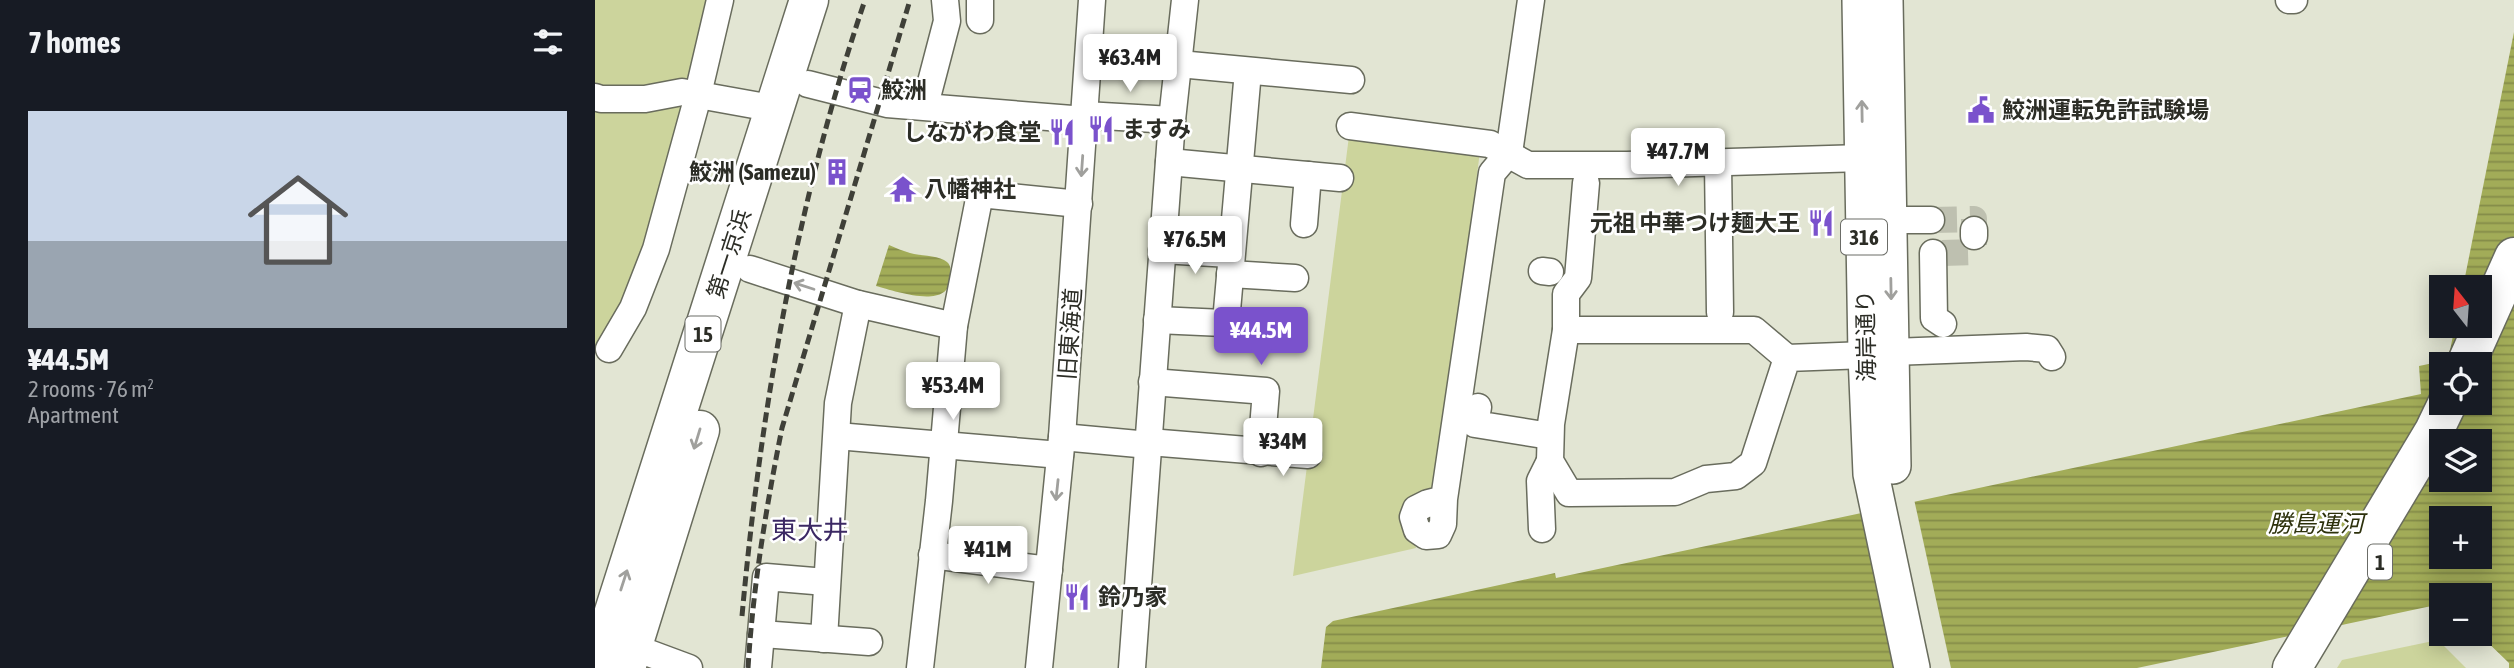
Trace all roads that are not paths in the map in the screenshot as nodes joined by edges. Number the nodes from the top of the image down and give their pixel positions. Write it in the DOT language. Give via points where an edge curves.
graph roads {
  1 [pos="720,0"];
  2 [pos="809,0"];
  3 [pos="835,0"];
  4 [pos="1092,0"];
  5 [pos="1185,0"];
  6 [pos="1531,0"];
  7 [pos="1860,0"];
  8 [pos="1885,0"];
  9 [pos="963,12"];
  10 [pos="1179,64"];
  11 [pos="1248,71"];
  12 [pos="1351,80"];
  13 [pos="808,84"];
  14 [pos="698,95"];
  15 [pos="595,97"];
  16 [pos="925,105"];
  17 [pos="776,109"];
  18 [pos="1085,118"];
  19 [pos="1172,120"];
  20 [pos="1350,127"];
  21 [pos="1509,153"];
  22 [pos="1863,158"];
  23 [pos="1169,162"];
  24 [pos="1718,163"];
  25 [pos="1239,169"];
  26 [pos="1308,175"];
  27 [pos="1340,178"];
  28 [pos="1586,183"];
  29 [pos="1079,204"];
  30 [pos="1931,220"];
  31 [pos="1304,224"];
  32 [pos="1890,237"];
  33 [pos="1162,250"];
  34 [pos="2514,257"];
  35 [pos="1230,264"];
  36 [pos="751,269"];
  37 [pos="1295,278"];
  38 [pos="857,304"];
  39 [pos="1720,312"];
  40 [pos="1157,320"];
  41 [pos="2514,321"];
  42 [pos="1226,322"];
  43 [pos="1943,324"];
  44 [pos="954,326"];
  45 [pos="1268,326"];
  46 [pos="1566,330"];
  47 [pos="609,349"];
  48 [pos="2471,352"];
  49 [pos="1879,353"];
  50 [pos="2052,357"];
  51 [pos="1787,358"];
  52 [pos="2492,364"];
  53 [pos="1152,382"];
  54 [pos="1478,407"];
  55 [pos="2442,415"];
  56 [pos="839,436"];
  57 [pos="1149,444"];
  58 [pos="944,445"];
  59 [pos="1061,446"];
  60 [pos="1550,448"];
  61 [pos="1261,453"];
  62 [pos="1308,455"];
  63 [pos="1882,472"];
  64 [pos="2429,477"];
  65 [pos="1444,499"];
  66 [pos="1542,529"];
  67 [pos="932,555"];
  68 [pos="1049,570"];
  69 [pos="826,582"];
  70 [pos="761,634"];
  71 [pos="824,639"];
  72 [pos="869,642"];
  73 [pos="611,650"];
  74 [pos="689,668"];
  75 [pos="758,668"];
  76 [pos="920,668"];
  77 [pos="1039,668"];
  78 [pos="1132,668"];
  79 [pos="1912,668"];
  80 [pos="1934,668"];
  81 [pos="2292,668"];
  82 [pos="2319,668"];
  1 -- 14 [label="street"];
  2 -- 17 [label="highway, 第一京浜 / 15"];
  3 -- 13 [label="highway, 第一京浜 / 15"];
  4 -- 18 [label="street, 旧東海道"];
  5 -- 10 [label="street"];
  6 -- 21 [label="street"];
  22 -- 7 [label="main road, 海岸通り / 316, one-way"];
  8 -- 32 [label="main road, 海岸通り / 316"];
  9 -- 16 [label="street"];
  10 -- 11 [label="street"];
  10 -- 19 [label="street"];
  11 -- 12 [label="street"];
  11 -- 25 [label="street"];
  13 -- 16 [label="street" via="887,104"];
  13 -- 36 [label="highway, 第一京浜 / 15"];
  14 -- 15 [label="street"];
  14 -- 17 [label="street"];
  14 -- 47 [label="street" via="656,249 633,308"];
  16 -- 18 [label="street"];
  73 -- 17 [label="highway, 第一京浜 / 15, one-way"];
  18 -- 19 [label="street"];
  18 -- 29 [label="street, 旧東海道, one-way"];
  19 -- 23 [label="street"];
  20 -- 21 [label="street" via="1490,144"];
  21 -- 24 [label="street" via="1528,165"];
  21 -- 65 [label="street" via="1492,173 1486,261"];
  22 -- 24 [label="street"];
  22 -- 49 [label="main road, 海岸通り / 316"];
  23 -- 25 [label="street"];
  23 -- 33 [label="street"];
  24 -- 39 [label="street"];
  25 -- 26 [label="street"];
  25 -- 35 [label="street"];
  26 -- 27 [label="street"];
  26 -- 31 [label="street"];
  28 -- 46 [label="street" via="1578,278 1566,294"];
  29 -- 44 [label="street" via="980,194"];
  29 -- 59 [label="street, 旧東海道"];
  30 -- 32 [label="street"];
  32 -- 43 [label="street" via="1937,253 1934,318"];
  32 -- 49 [label="main road, 海岸通り / 316, one-way"];
  33 -- 35 [label="street"];
  33 -- 40 [label="street"];
  34 -- 48 [label="highway"];
  35 -- 37 [label="street"];
  35 -- 42 [label="street"];
  38 -- 36 [label="street, one-way"];
  36 -- 73 [label="highway, 第一京浜 / 15, one-way"];
  38 -- 44 [label="street"];
  38 -- 56 [label="street" via="838,403"];
  40 -- 42 [label="street"];
  40 -- 53 [label="street"];
  41 -- 52 [label="highway"];
  42 -- 45 [label="street"];
  44 -- 58 [label="street"];
  46 -- 51 [label="street" via="1754,330"];
  46 -- 60 [label="street"];
  49 -- 50 [label="street" via="2027,347 2047,349"];
  49 -- 51 [label="street"];
  49 -- 63 [label="main road, 海岸通り / 316"];
  51 -- 60 [label="street" via="1753,463 1736,476 1706,479 1675,492 1569,493"];
  53 -- 57 [label="street"];
  53 -- 61 [label="street" via="1266,391"];
  54 -- 60 [label="street" via="1475,424"];
  55 -- 81 [label="highway, 1"];
  56 -- 58 [label="street"];
  56 -- 69 [label="street"];
  57 -- 59 [label="street"];
  57 -- 61 [label="street"];
  57 -- 78 [label="street"];
  58 -- 59 [label="street"];
  58 -- 67 [label="street"];
  59 -- 68 [label="street, 旧東海道, one-way"];
  60 -- 66 [label="street" via="1540,481"];
  61 -- 62 [label="street"];
  63 -- 79 [label="main road, 海岸通り / 316"];
  63 -- 80 [label="main road, 海岸通り / 316"];
  64 -- 82 [label="highway, 1"];
  67 -- 68 [label="street"];
  67 -- 76 [label="street"];
  68 -- 77 [label="street, 旧東海道"];
  69 -- 70 [label="street" via="766,577"];
  69 -- 71 [label="street"];
  70 -- 71 [label="street"];
  70 -- 75 [label="street"];
  71 -- 72 [label="street"];
  73 -- 74 [label="street"];
}
